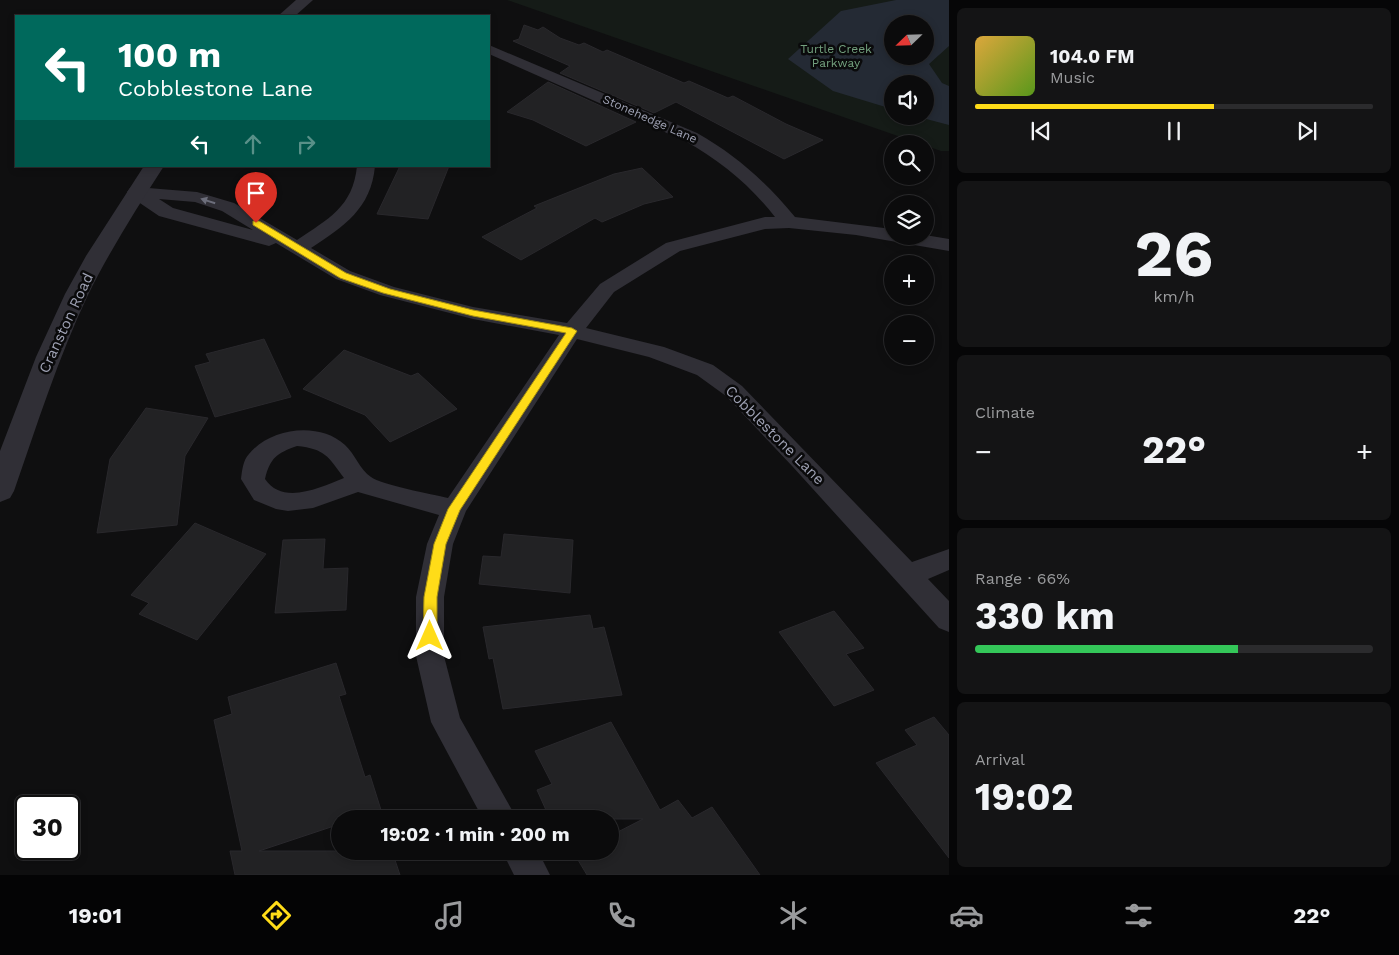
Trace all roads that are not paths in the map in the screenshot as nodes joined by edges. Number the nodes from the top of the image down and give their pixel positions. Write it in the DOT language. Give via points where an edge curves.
graph roads {
  1 [pos="305,0"];
  2 [pos="287,15"];
  3 [pos="490,49"];
  4 [pos="153,167"];
  5 [pos="366,167"];
  6 [pos="136,192"];
  7 [pos="789,222"];
  8 [pos="884,234"];
  9 [pos="934,242"];
  10 [pos="949,245"];
  11 [pos="297,248"];
  12 [pos="572,331"];
  13 [pos="360,481"];
  14 [pos="0,490"];
  15 [pos="454,509"];
  16 [pos="949,559"];
  17 [pos="908,575"];
  18 [pos="949,620"];
  19 [pos="496,810"];
  20 [pos="524,860"];
  21 [pos="533,875"];
  1 -- 2 [label="street"];
  3 -- 7 [label="street, Stonehedge Lane" via="717,150 762,188"];
  4 -- 6 [label="street, Cranston Road"];
  5 -- 11 [label="street" via="361,196 345,214"];
  6 -- 11 [label="street, Cobblestone Lane" via="166,212"];
  6 -- 14 [label="street, Cranston Road" via="68,312 29,406"];
  7 -- 8 [label="street"];
  7 -- 12 [label="street" via="765,223 673,247 607,288"];
  9 -- 10 [label="street"];
  11 -- 12 [label="street, Cobblestone Lane" via="343,276 387,291 473,313"];
  12 -- 15 [label="street"];
  12 -- 17 [label="street, Cobblestone Lane" via="656,352 705,370 734,391"];
  13 -- 15 [label="street" via="390,493"];
  15 -- 19 [label="street" via="440,544 430,597 430,656 446,722"];
  16 -- 17 [label="street"];
  17 -- 18 [label="street, Cobblestone Lane"];
  20 -- 21 [label="street"];
}
